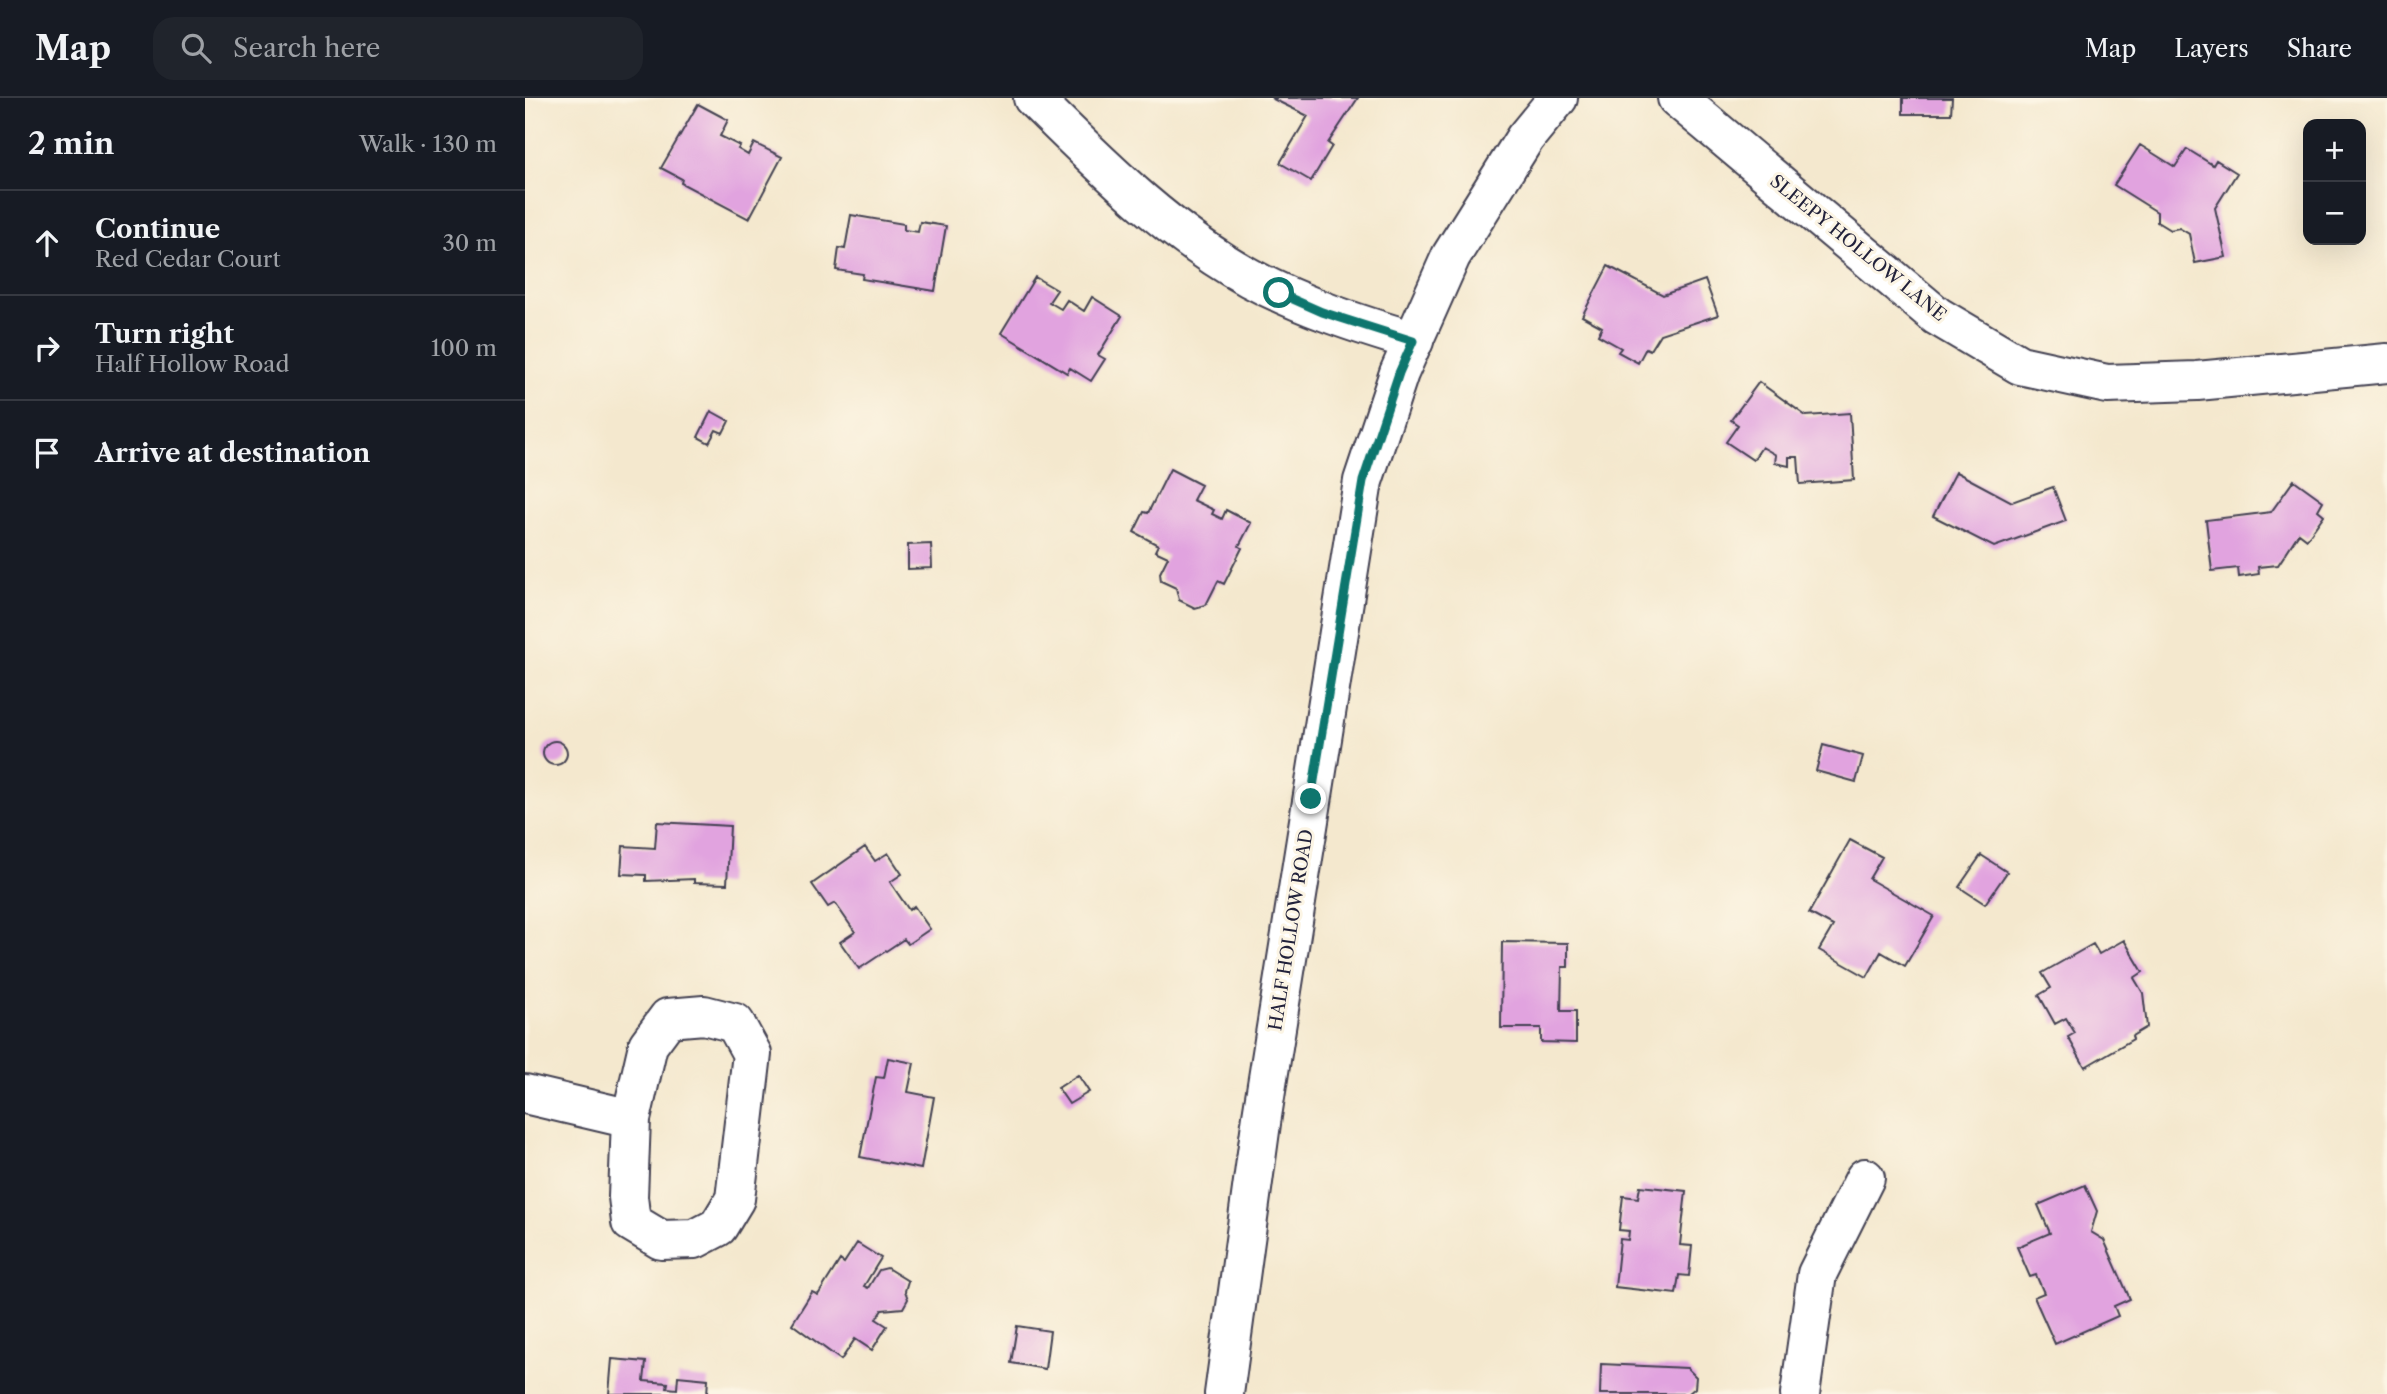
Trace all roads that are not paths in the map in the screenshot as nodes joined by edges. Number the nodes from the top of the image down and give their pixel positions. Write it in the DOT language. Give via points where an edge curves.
graph roads {
  1 [pos="1033,98"];
  2 [pos="1558,98"];
  3 [pos="1677,98"];
  4 [pos="1413,341"];
  5 [pos="2387,363"];
  6 [pos="525,1094"];
  7 [pos="631,1119"];
  8 [pos="1865,1178"];
  9 [pos="1224,1394"];
  10 [pos="1800,1394"];
  1 -- 4 [label="street" via="1171,224 1249,277 1322,312"];
  2 -- 4 [label="street, HALF HOLLOW ROAD" via="1525,138 1451,256"];
  3 -- 5 [label="street, SLEEPY HOLLOW LANE" via="1937,316 2020,365 2107,384 2197,381"];
  4 -- 9 [label="street, HALF HOLLOW ROAD" via="1363,481 1264,1102"];
  6 -- 7 [label="street"];
  7 -- 7 [label="street" via="631,1222 661,1240 695,1239 718,1227 734,1199 753,1054 735,1023 704,1015 668,1018 648,1045"];
  8 -- 10 [label="street" via="1817,1274"];
}
